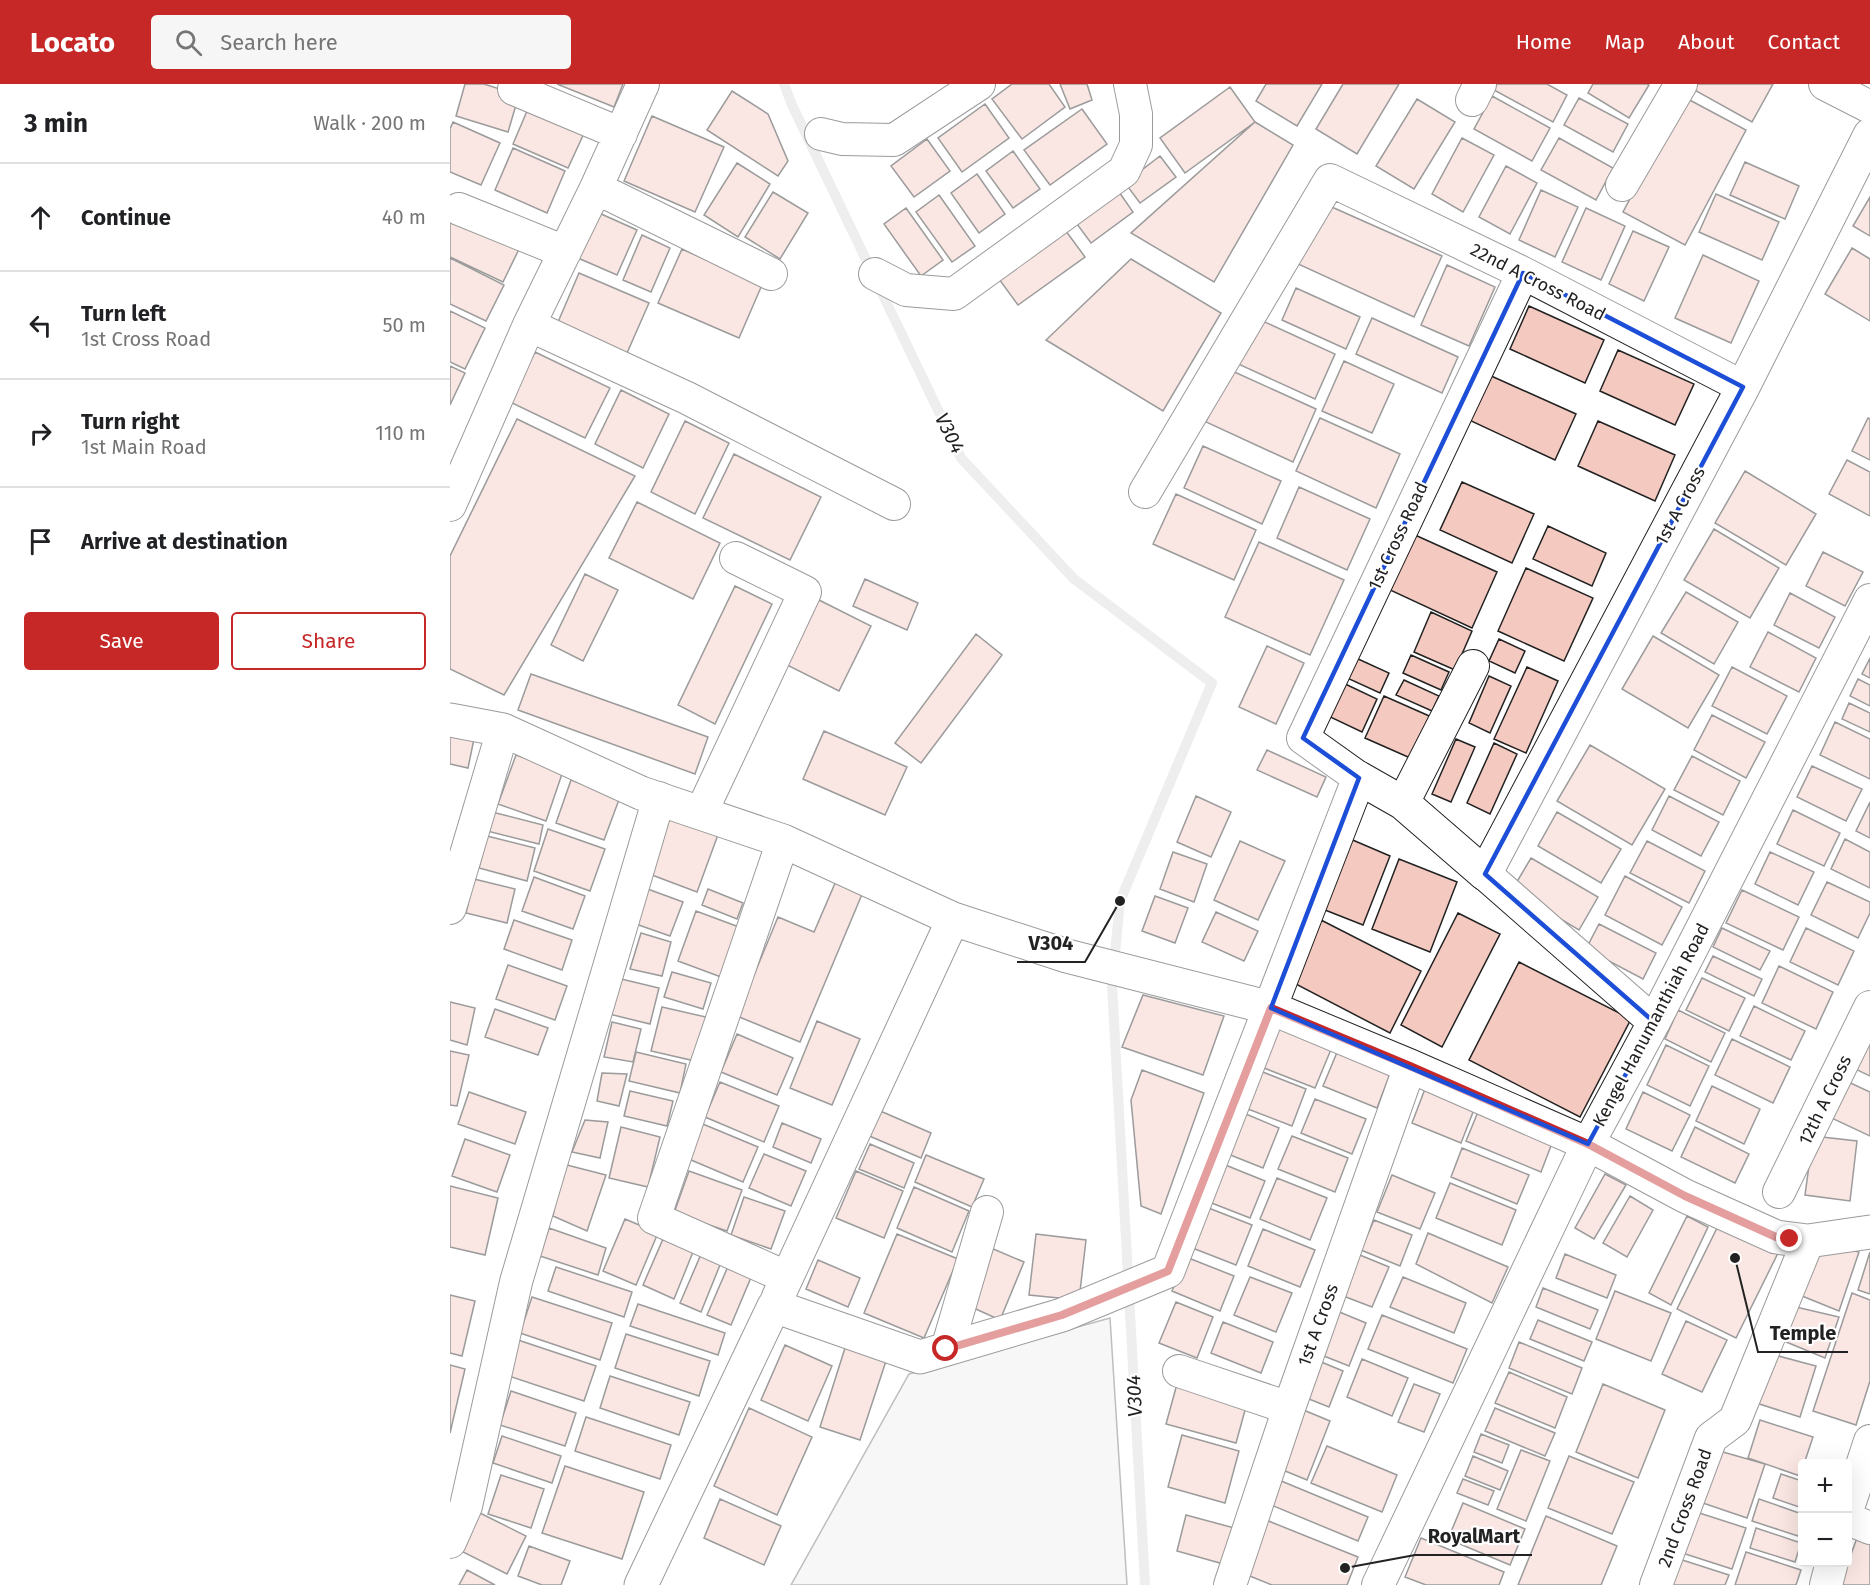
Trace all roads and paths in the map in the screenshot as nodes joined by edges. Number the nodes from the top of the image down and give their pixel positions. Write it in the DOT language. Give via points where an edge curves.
graph roads {
  1 [pos="643,84"];
  2 [pos="979,84"];
  3 [pos="1130,84"];
  4 [pos="1681,84"];
  5 [pos="1825,84"];
  6 [pos="514,89"];
  7 [pos="1870,107"];
  8 [pos="621,134"];
  9 [pos="820,134"];
  10 [pos="1870,135"];
  11 [pos="1622,185"];
  12 [pos="596,188"];
  13 [pos="459,209"];
  14 [pos="565,252"];
  15 [pos="1523,273"];
  16 [pos="771,274"];
  17 [pos="874,274"];
  18 [pos="528,325"];
  19 [pos="1743,387"];
  20 [pos="1145,492"];
  21 [pos="894,504"];
  22 [pos="450,505"];
  23 [pos="736,558"];
  24 [pos="1870,600"];
  25 [pos="1473,666"];
  26 [pos="450,720"];
  27 [pos="503,730"];
  28 [pos="1359,778"];
  29 [pos="659,798"];
  30 [pos="1403,803"];
  31 [pos="701,813"];
  32 [pos="783,841"];
  33 [pos="1485,874"];
  34 [pos="450,908"];
  35 [pos="953,919"];
  36 [pos="1870,1007"];
  37 [pos="1271,1008"];
  38 [pos="1654,1022"];
  39 [pos="1410,1066"];
  40 [pos="1588,1144"];
  41 [pos="1779,1192"];
  42 [pos="987,1212"];
  43 [pos="1870,1232"];
  44 [pos="1808,1241"];
  45 [pos="780,1292"];
  46 [pos="946,1349"];
  47 [pos="1179,1371"];
  48 [pos="1289,1408"];
  49 [pos="1870,1441"];
  50 [pos="1852,1496"];
  51 [pos="1852,1521"];
  52 [pos="1870,1528"];
  53 [pos="450,1542"];
  54 [pos="1831,1567"];
  55 [pos="641,1585"];
  56 [pos="1230,1585"];
  57 [pos="1378,1585"];
  58 [pos="1656,1585"];
  59 [pos="1826,1585"];
  1 -- 8 [label="street"];
  2 -- 9 [label="street" via="894,140 842,139"];
  3 -- 17 [label="street" via="1136,114 1136,146 1124,171 954,294 906,290"];
  4 -- 11 [label="street"];
  5 -- 7 [label="street"];
  6 -- 8 [label="street"];
  8 -- 12 [label="street"];
  10 -- 19 [label="street, 1st A Cross"];
  12 -- 14 [label="street"];
  12 -- 16 [label="street"];
  13 -- 14 [label="street"];
  14 -- 18 [label="street"];
  15 -- 19 [label="street, 22nd A Cross Road"];
  15 -- 20 [label="street, 22nd A Cross Road" via="1330,180"];
  15 -- 28 [label="street, 1st Cross Road" via="1303,738"];
  18 -- 21 [label="street" via="687,398"];
  18 -- 22 [label="street"];
  19 -- 33 [label="street, 1st A Cross"];
  23 -- 31 [label="street" via="805,592"];
  24 -- 38 [label="street, Kengel Hanumanthiah Road"];
  25 -- 30 [label="street"];
  26 -- 27 [label="street"];
  27 -- 29 [label="street"];
  27 -- 34 [label="street"];
  28 -- 30 [label="street, 1st Cross Road"];
  28 -- 37 [label="street"];
  29 -- 31 [label="street"];
  29 -- 53 [label="street" via="516,1282 466,1506"];
  30 -- 33 [label="street, 1st Cross Road"];
  31 -- 32 [label="street"];
  32 -- 35 [label="street"];
  32 -- 45 [label="street" via="654,1218"];
  33 -- 38 [label="street"];
  35 -- 37 [label="street" via="1067,956"];
  35 -- 45 [label="street"];
  36 -- 41 [label="street, 12th A Cross"];
  37 -- 39 [label="street"];
  37 -- 46 [label="street" via="1168,1271 1062,1315"];
  38 -- 40 [label="street, Kengel Hanumanthiah Road"];
  39 -- 40 [label="street"];
  39 -- 48 [label="street, 1st A Cross"];
  40 -- 44 [label="street" via="1685,1196 1776,1237"];
  40 -- 57 [label="street, Kengel Hanumanthiah Road"];
  42 -- 46 [label="street"];
  43 -- 44 [label="street"];
  44 -- 58 [label="street, 2nd Cross Road" via="1735,1420 1711,1438"];
  45 -- 46 [label="street" via="920,1357"];
  45 -- 55 [label="street"];
  47 -- 48 [label="street"];
  48 -- 56 [label="street, 1st A Cross"];
  49 -- 50 [label="street"];
  51 -- 52 [label="street"];
  54 -- 59 [label="street"];
}
